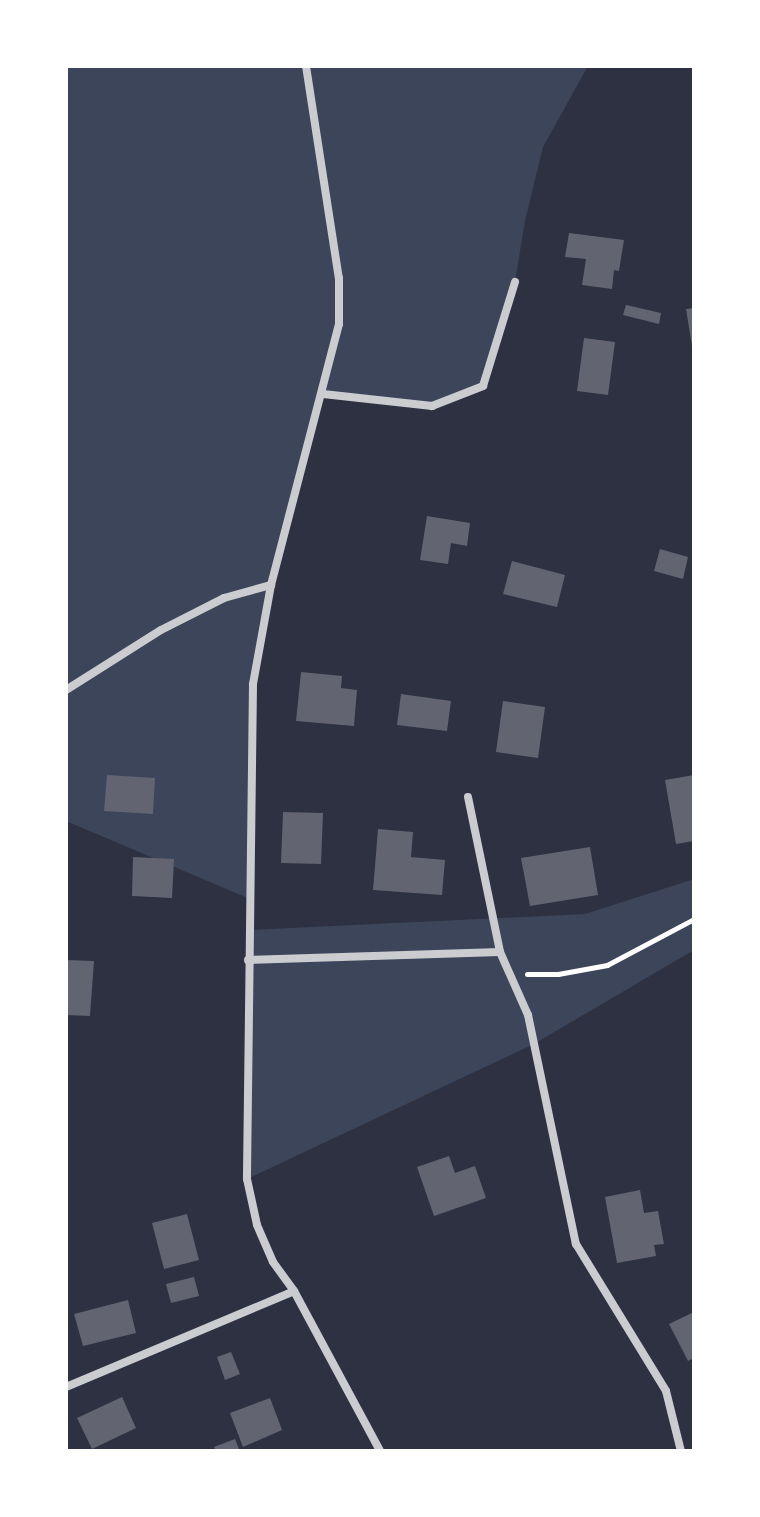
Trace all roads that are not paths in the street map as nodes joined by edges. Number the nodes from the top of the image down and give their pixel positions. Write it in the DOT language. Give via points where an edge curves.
graph roads {
  1 [pos="306,66"];
  2 [pos="515,282"];
  3 [pos="323,394"];
  4 [pos="271,585"];
  5 [pos="66,690"];
  6 [pos="468,797"];
  7 [pos="500,952"];
  8 [pos="248,960"];
  9 [pos="294,1291"];
  10 [pos="66,1387"];
  11 [pos="380,1451"];
  12 [pos="681,1451"];
  1 -- 3 [label="street" via="339,278 339,324"];
  2 -- 3 [label="street" via="483,386 432,406"];
  3 -- 4 [label="street"];
  4 -- 5 [label="street" via="224,598 173,623"];
  4 -- 8 [label="street" via="253,684"];
  6 -- 7 [label="street"];
  7 -- 8 [label="street"];
  7 -- 12 [label="street" via="528,1015 576,1244 666,1391"];
  8 -- 9 [label="street" via="247,1179 257,1225 273,1262"];
  9 -- 10 [label="street"];
  9 -- 11 [label="street"];
}
